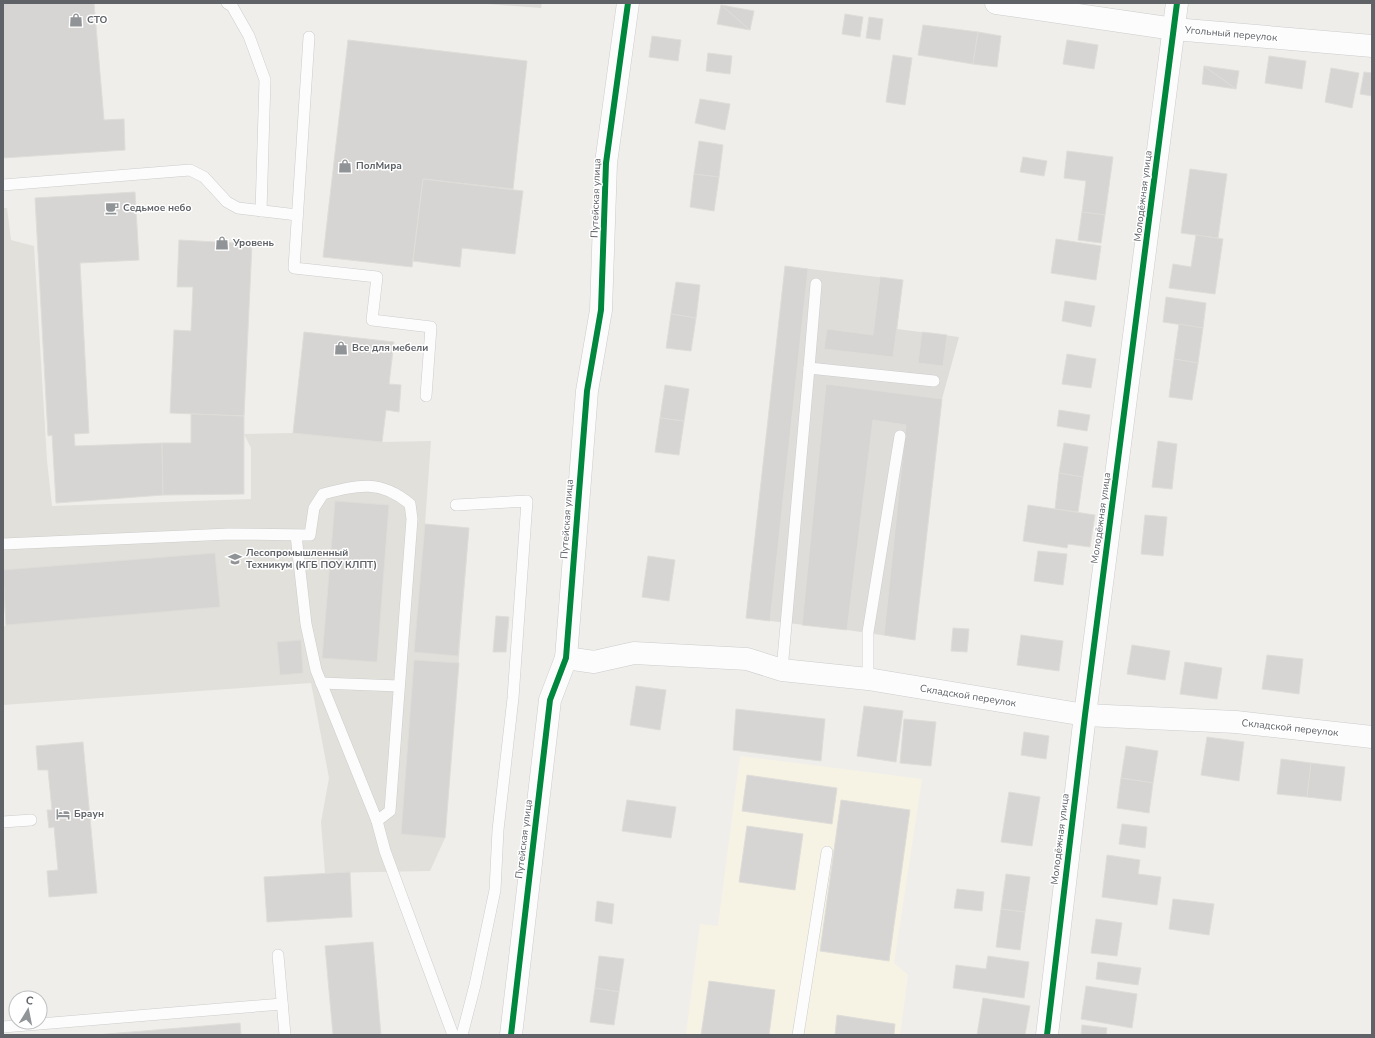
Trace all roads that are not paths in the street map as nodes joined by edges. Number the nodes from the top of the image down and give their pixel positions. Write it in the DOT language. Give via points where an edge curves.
graph roads {
  1 [pos="228,3"];
  2 [pos="628,3"];
  3 [pos="996,3"];
  4 [pos="1177,3"];
  5 [pos="1174,29"];
  6 [pos="309,37"];
  7 [pos="1372,46"];
  8 [pos="3,185"];
  9 [pos="261,211"];
  10 [pos="297,215"];
  11 [pos="816,284"];
  12 [pos="809,368"];
  13 [pos="934,381"];
  14 [pos="426,396"];
  15 [pos="900,436"];
  16 [pos="456,505"];
  17 [pos="296,535"];
  18 [pos="3,544"];
  19 [pos="566,658"];
  20 [pos="782,670"];
  21 [pos="868,680"];
  22 [pos="321,683"];
  23 [pos="399,686"];
  24 [pos="1085,715"];
  25 [pos="1372,737"];
  26 [pos="31,820"];
  27 [pos="377,821"];
  28 [pos="3,822"];
  29 [pos="827,852"];
  30 [pos="278,955"];
  31 [pos="282,1004"];
  32 [pos="3,1027"];
  33 [pos="285,1035"];
  34 [pos="453,1035"];
  35 [pos="462,1035"];
  36 [pos="511,1035"];
  37 [pos="798,1035"];
  38 [pos="1047,1035"];
  1 -- 9 [label="lane" via="249,36 265,80"];
  2 -- 19 [label="street, Путейская улица" via="606,163 601,310 588,391"];
  3 -- 5 [label="street, Угольный переулок"];
  4 -- 5 [label="street, Молодёжная улица"];
  5 -- 7 [label="street, Угольный переулок"];
  5 -- 24 [label="street, Молодёжная улица"];
  6 -- 10 [label="lane"];
  8 -- 9 [label="lane" via="190,170 204,177 227,202 238,208"];
  9 -- 10 [label="lane"];
  10 -- 14 [label="lane" via="294,268 377,277 372,320 431,327"];
  11 -- 12 [label="lane"];
  12 -- 13 [label="lane"];
  12 -- 20 [label="lane"];
  15 -- 21 [label="lane" via="868,632"];
  16 -- 35 [label="lane" via="527,501 513,698 498,830 495,890"];
  17 -- 18 [label="lane" via="229,534"];
  17 -- 22 [label="lane" via="306,624"];
  17 -- 23 [label="lane" via="310,535 314,508 323,494 350,487 383,487 410,504 412,519"];
  19 -- 20 [label="street, Складской переулок" via="594,662 634,653 747,659"];
  19 -- 36 [label="street, Путейская улица" via="550,700"];
  20 -- 21 [label="street, Складской переулок"];
  21 -- 24 [label="street, Складской переулок"];
  22 -- 23 [label="lane"];
  22 -- 27 [label="lane"];
  23 -- 27 [label="lane" via="390,811"];
  24 -- 25 [label="street, Складской переулок" via="1236,722"];
  24 -- 38 [label="street, Молодёжная улица"];
  26 -- 28 [label="lane"];
  27 -- 34 [label="lane" via="385,851"];
  29 -- 37 [label="lane"];
  30 -- 31 [label="lane"];
  31 -- 32 [label="lane"];
  31 -- 33 [label="lane"];
}
